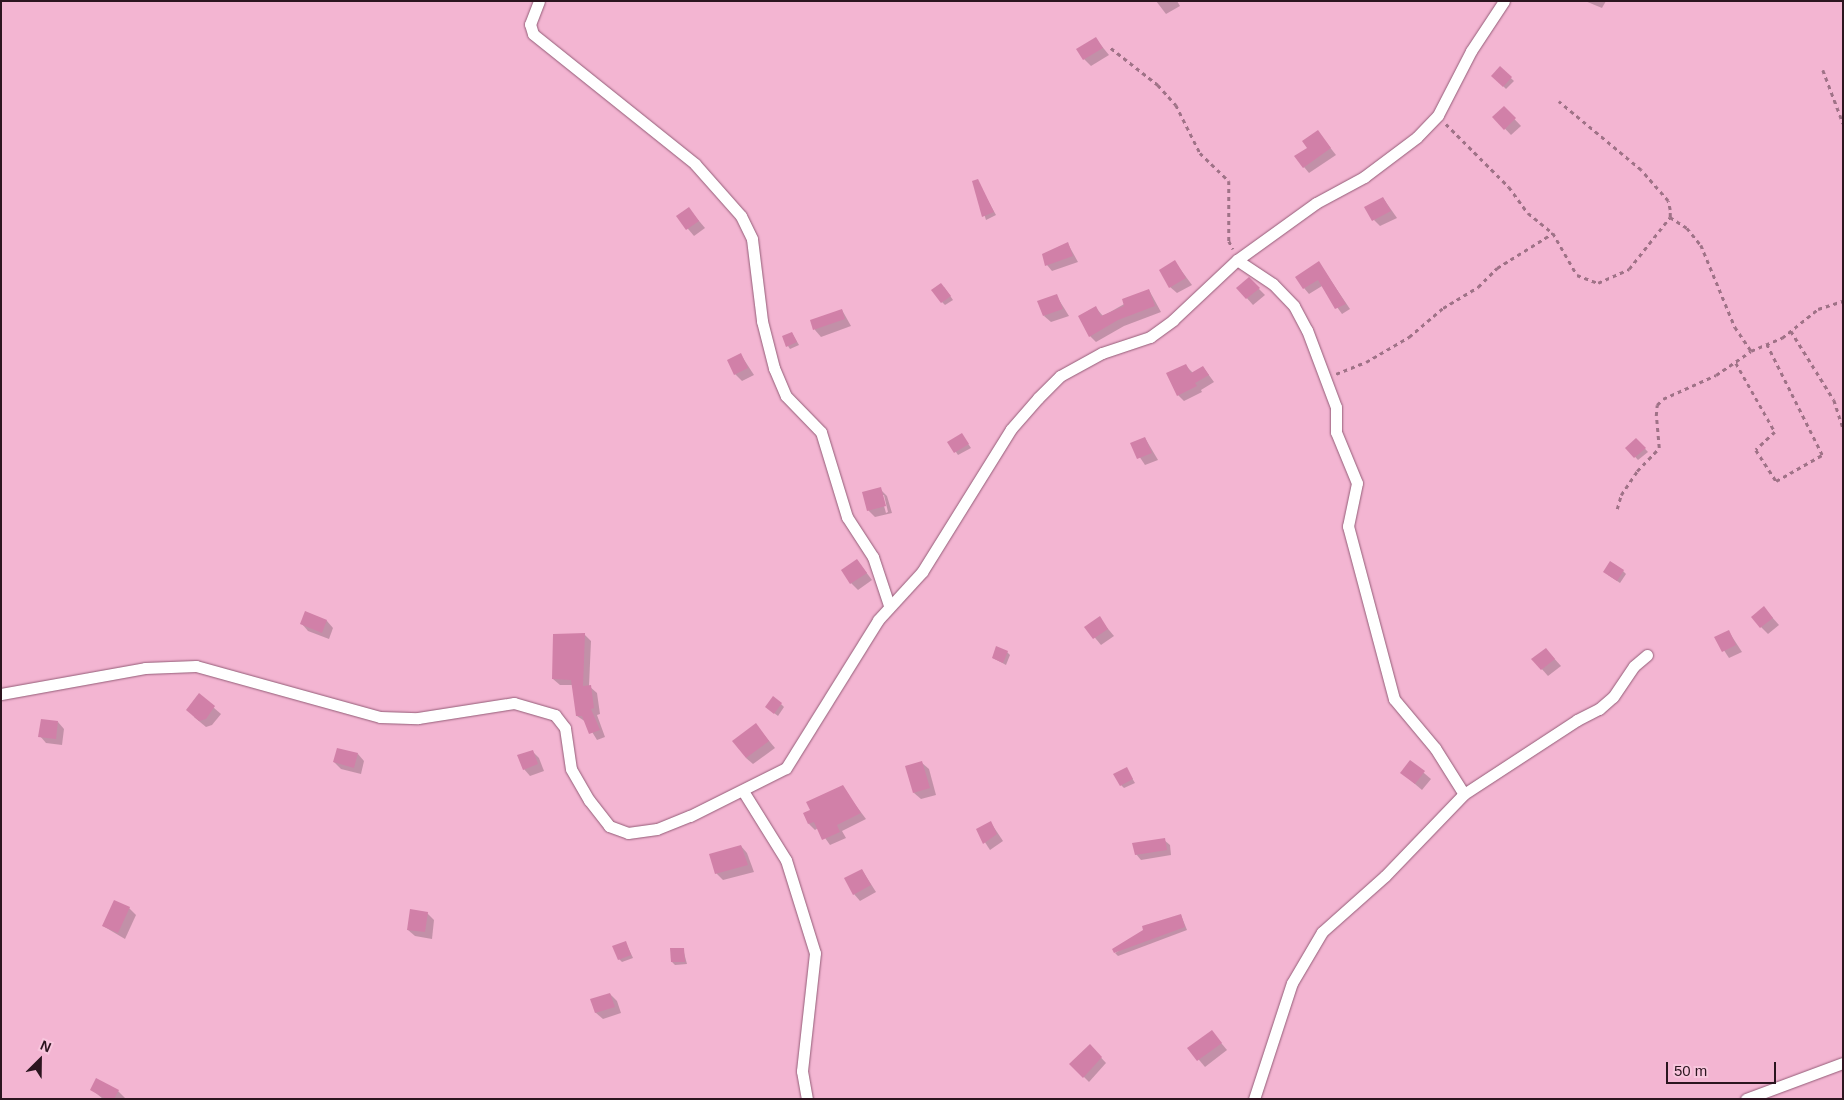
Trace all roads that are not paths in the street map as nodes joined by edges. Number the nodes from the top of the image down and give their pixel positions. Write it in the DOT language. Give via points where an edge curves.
graph roads {
  1 [pos="539,1"];
  2 [pos="1504,1"];
  3 [pos="1237,260"];
  4 [pos="889,605"];
  5 [pos="1647,655"];
  6 [pos="1,694"];
  7 [pos="743,791"];
  8 [pos="1464,794"];
  9 [pos="1843,1063"];
  10 [pos="807,1099"];
  11 [pos="1254,1099"];
  12 [pos="1746,1099"];
  1 -- 4 [label="street" via="530,24 533,34 695,164 741,216 752,239 762,321 774,368 786,396 821,432 847,517 873,557"];
  2 -- 3 [label="street" via="1471,51 1438,115 1417,137 1364,177 1316,202"];
  3 -- 4 [label="street" via="1173,320 1150,336 1102,353 1060,376 1011,429 922,572"];
  3 -- 8 [label="street" via="1273,284 1294,306 1326,378 1337,416 1336,432 1358,483 1348,526 1394,700 1435,748"];
  4 -- 7 [label="street" via="786,768"];
  5 -- 8 [label="street" via="1634,666 1613,698 1599,709"];
  6 -- 7 [label="street" via="145,668 196,666 380,717 418,718 514,703 554,715 565,728 571,769 609,826 628,833 657,829"];
  7 -- 10 [label="street" via="786,860 815,953 802,1070"];
  8 -- 11 [label="street" via="1385,876 1322,932 1292,983"];
  9 -- 12 [label="street"];
}
